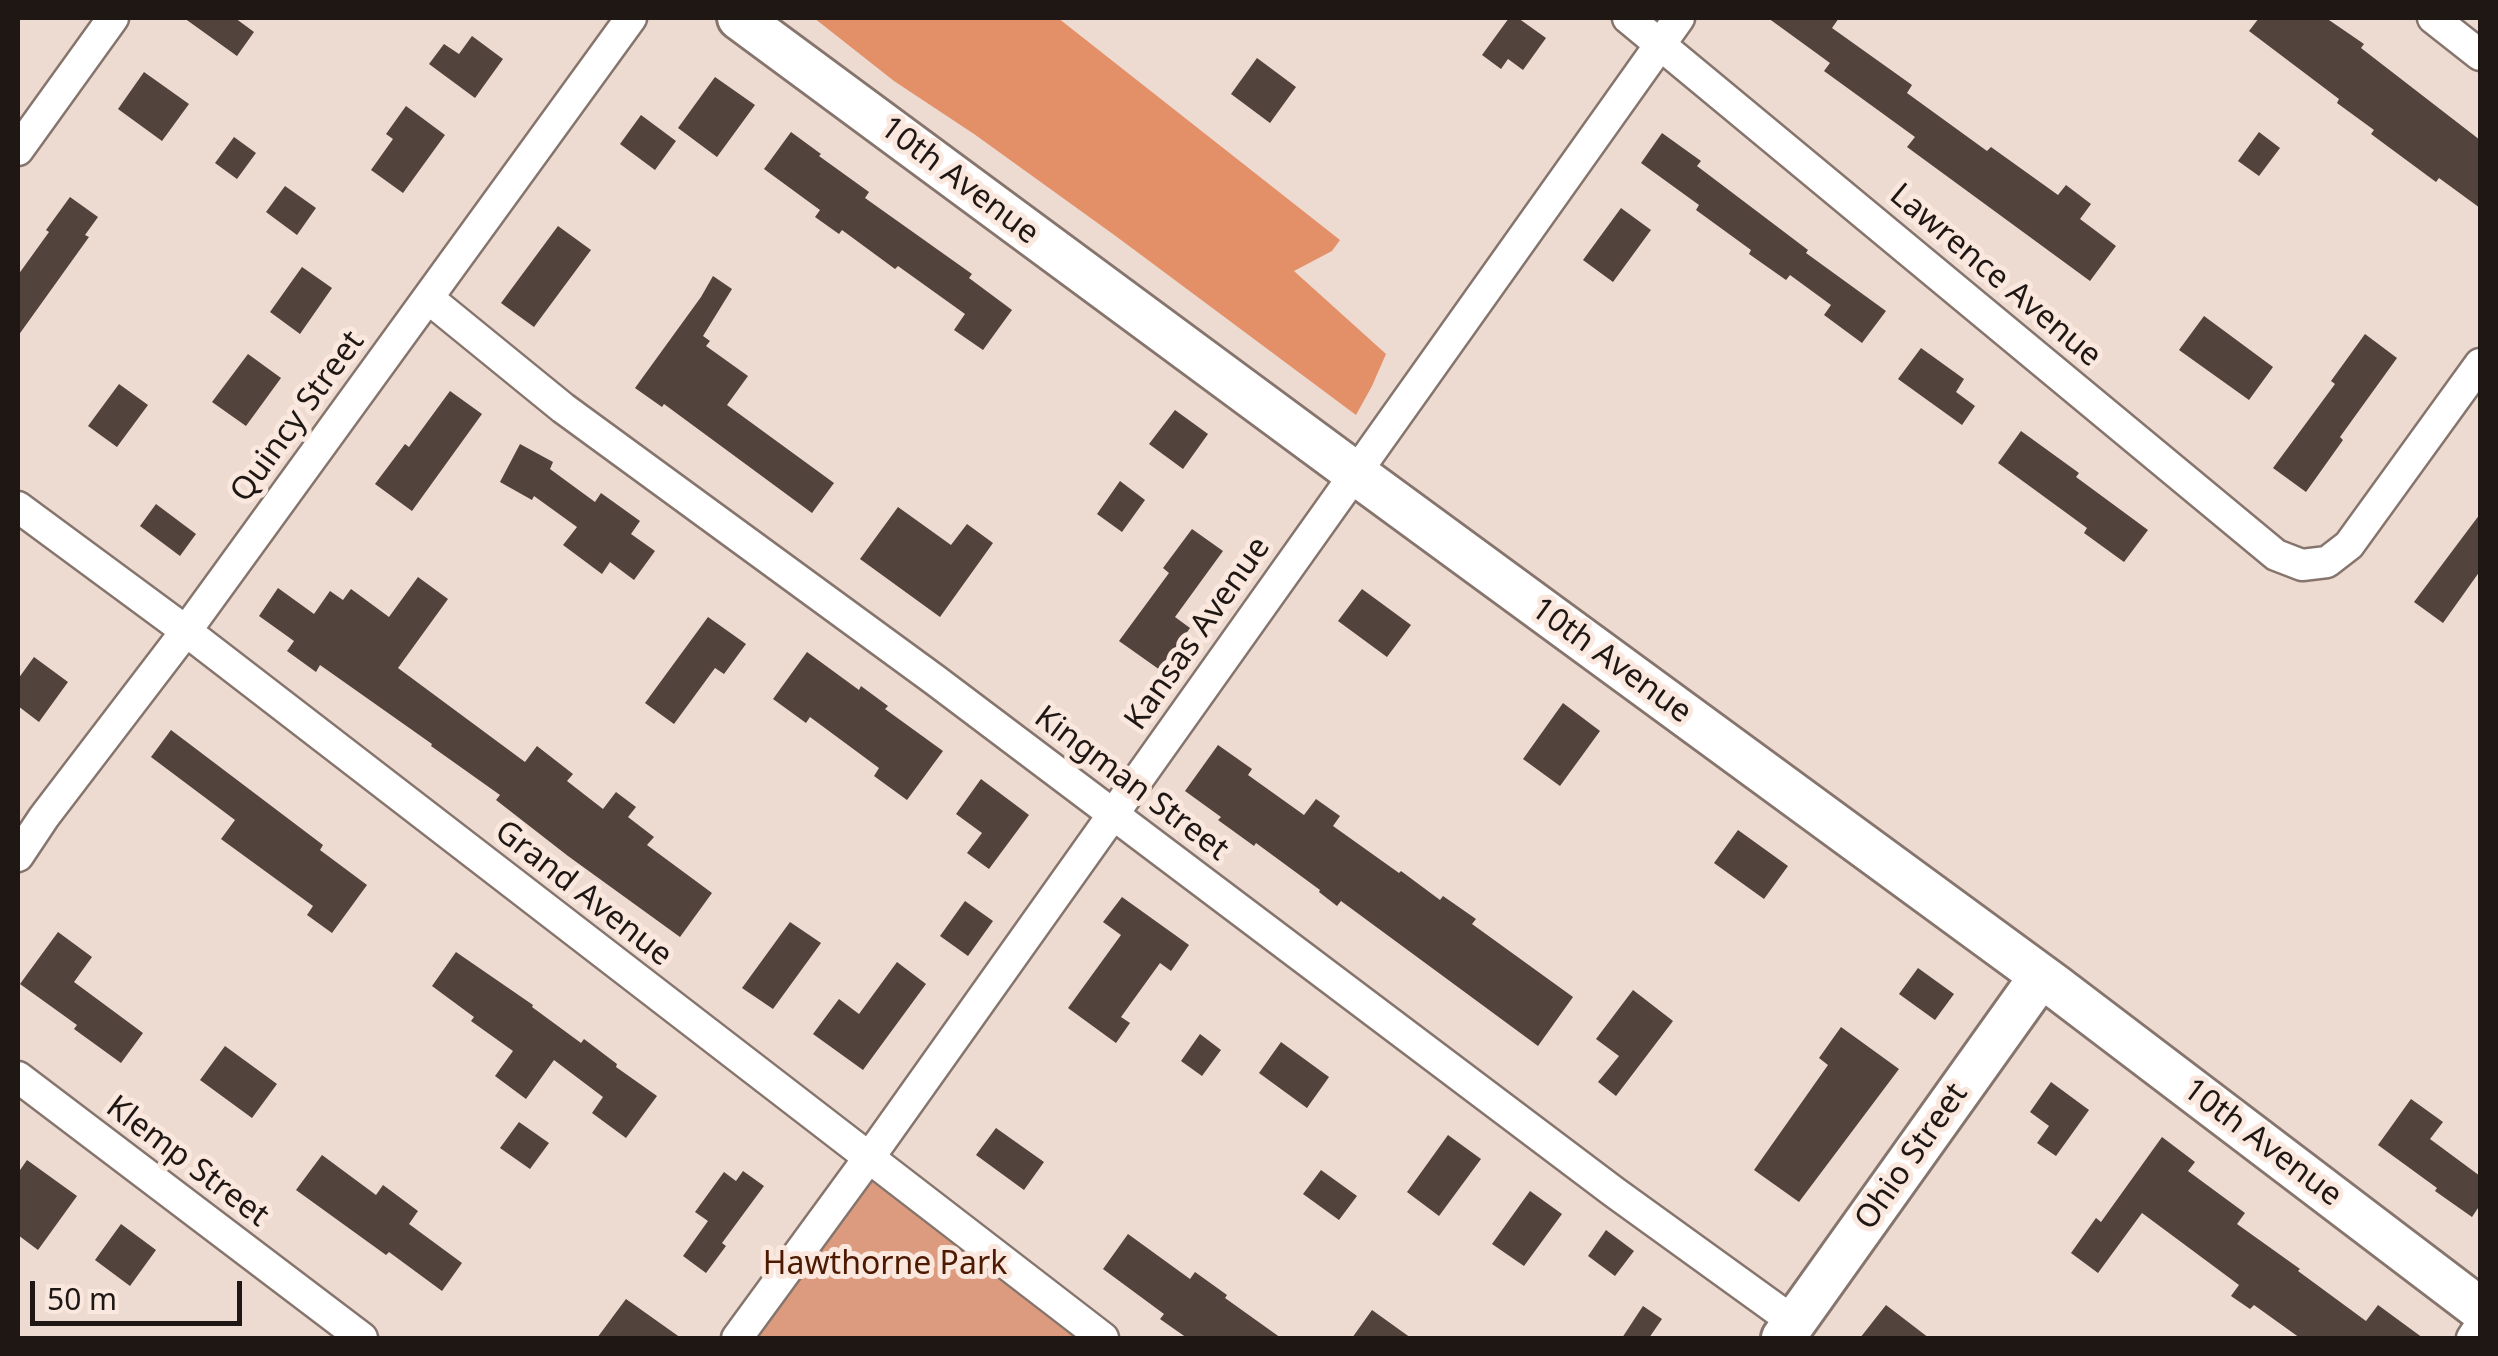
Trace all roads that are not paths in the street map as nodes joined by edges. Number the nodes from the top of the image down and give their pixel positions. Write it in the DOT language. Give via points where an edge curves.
graph roads {
  1 [pos="114,18"];
  2 [pos="631,18"];
  3 [pos="739,18"];
  4 [pos="1628,18"];
  5 [pos="1679,18"];
  6 [pos="2434,18"];
  7 [pos="1661,44"];
  8 [pos="2480,55"];
  9 [pos="18,150"];
  10 [pos="428,298"];
  11 [pos="2480,364"];
  12 [pos="1354,473"];
  13 [pos="18,507"];
  14 [pos="186,631"];
  15 [pos="1113,815"];
  16 [pos="18,856"];
  17 [pos="2041,976"];
  18 [pos="18,1076"];
  19 [pos="868,1159"];
  20 [pos="2480,1308"];
  21 [pos="2480,1326"];
  22 [pos="1788,1330"];
  23 [pos="362,1338"];
  24 [pos="738,1338"];
  25 [pos="1104,1338"];
  26 [pos="2472,1338"];
  1 -- 9 [label="street"];
  2 -- 10 [label="street, Quincy Street"];
  3 -- 12 [label="street, 10th Avenue"];
  4 -- 7 [label="street, Lawrence Avenue"];
  5 -- 7 [label="street, Kansas Avenue"];
  6 -- 8 [label="street"];
  7 -- 11 [label="street, Lawrence Avenue" via="2276,554 2302,565 2327,562 2349,545"];
  7 -- 12 [label="street, Kansas Avenue"];
  10 -- 14 [label="street, Quincy Street"];
  10 -- 15 [label="street, Kingman Street" via="563,408"];
  12 -- 15 [label="street, Kansas Avenue"];
  12 -- 17 [label="street, 10th Avenue"];
  13 -- 14 [label="street, Grand Avenue"];
  14 -- 16 [label="street, Quincy Street"];
  14 -- 19 [label="street, Grand Avenue"];
  15 -- 19 [label="street, Kansas Avenue"];
  15 -- 22 [label="street, Kingman Street"];
  17 -- 20 [label="street, 10th Avenue"];
  17 -- 22 [label="street, Ohio Street"];
  18 -- 23 [label="street, Klemp Street"];
  19 -- 24 [label="street, Kansas Avenue"];
  19 -- 25 [label="street, Grand Avenue"];
  21 -- 26 [label="street"];
}
